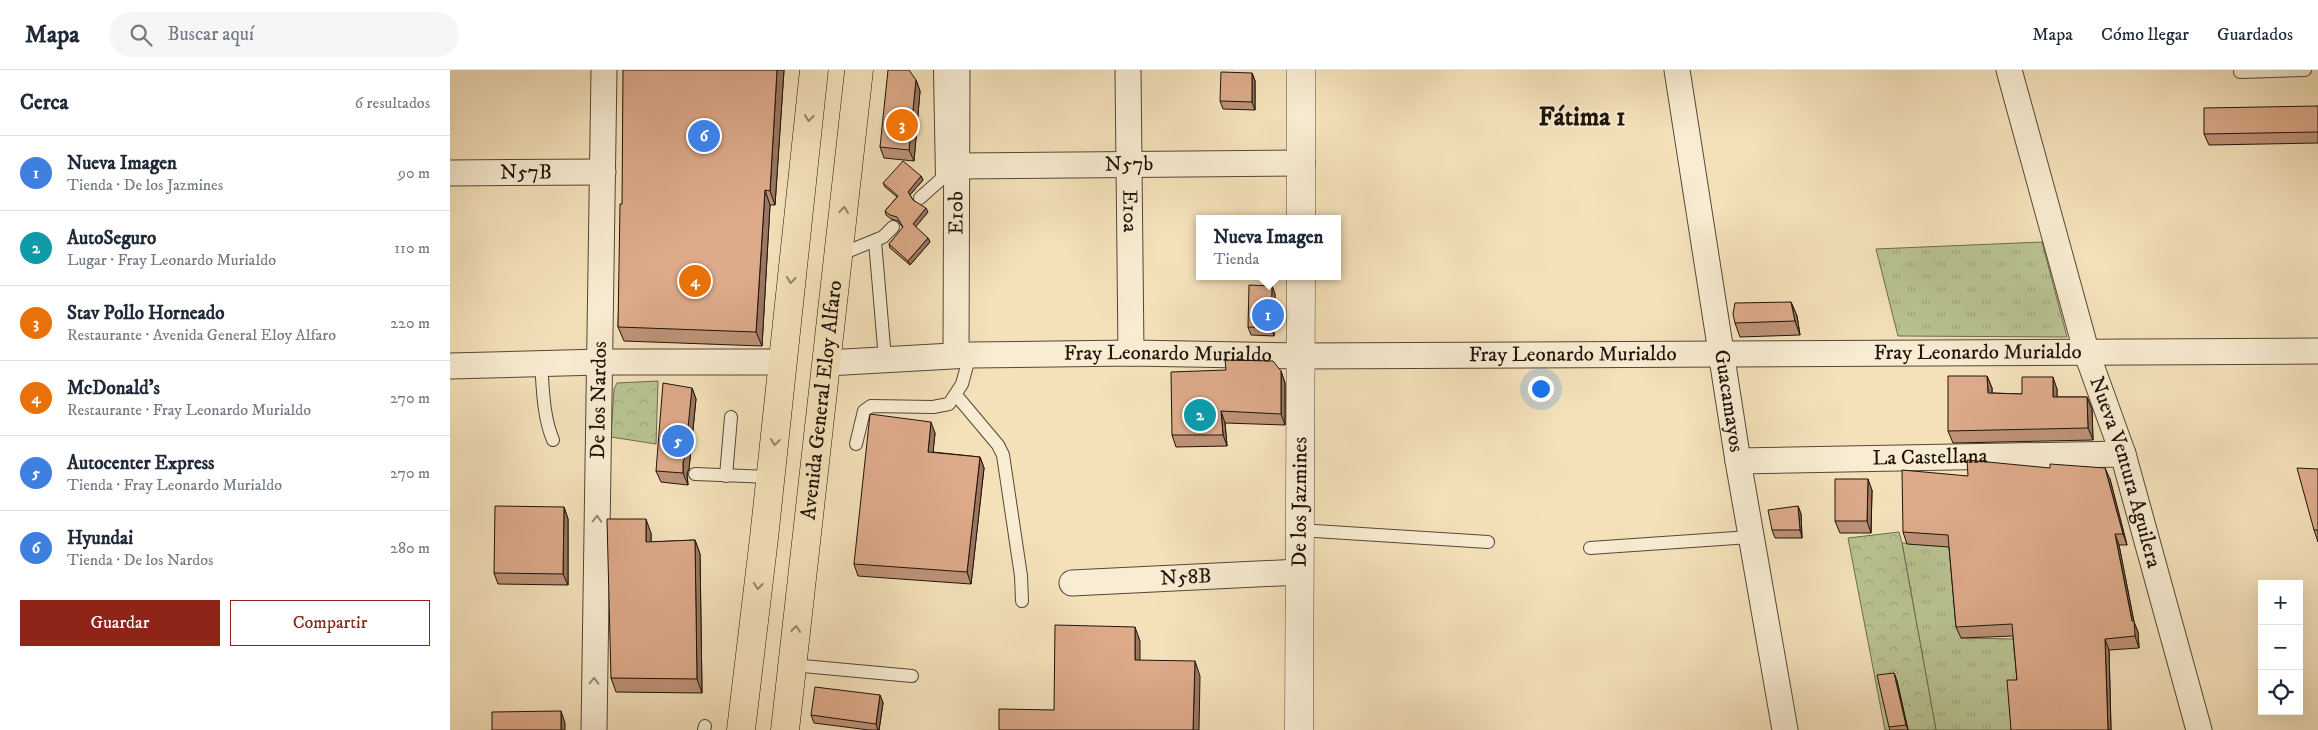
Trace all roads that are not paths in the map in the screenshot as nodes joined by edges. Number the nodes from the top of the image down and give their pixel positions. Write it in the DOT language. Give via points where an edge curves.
graph roads {
  1 [pos="604,70"];
  2 [pos="814,70"];
  3 [pos="859,70"];
  4 [pos="1128,70"];
  5 [pos="1302,70"];
  6 [pos="1677,70"];
  7 [pos="2008,70"];
  8 [pos="2305,70"];
  9 [pos="2240,72"];
  10 [pos="950,73"];
  11 [pos="1302,162"];
  12 [pos="1130,165"];
  13 [pos="603,172"];
  14 [pos="950,172"];
  15 [pos="450,174"];
  16 [pos="920,198"];
  17 [pos="1302,215"];
  18 [pos="893,227"];
  19 [pos="875,241"];
  20 [pos="839,256"];
  21 [pos="1301,280"];
  22 [pos="2318,351"];
  23 [pos="1131,353"];
  24 [pos="1720,353"];
  25 [pos="2087,354"];
  26 [pos="963,355"];
  27 [pos="1300,356"];
  28 [pos="885,359"];
  29 [pos="600,362"];
  30 [pos="783,362"];
  31 [pos="541,363"];
  32 [pos="827,363"];
  33 [pos="450,366"];
  34 [pos="956,395"];
  35 [pos="731,417"];
  36 [pos="553,440"];
  37 [pos="856,444"];
  38 [pos="2123,454"];
  39 [pos="1738,461"];
  40 [pos="695,474"];
  41 [pos="726,476"];
  42 [pos="771,477"];
  43 [pos="1299,530"];
  44 [pos="1750,537"];
  45 [pos="1488,542"];
  46 [pos="1590,548"];
  47 [pos="1300,572"];
  48 [pos="1072,583"];
  49 [pos="1022,602"];
  50 [pos="792,666"];
  51 [pos="912,676"];
  52 [pos="594,730"];
  53 [pos="741,730"];
  54 [pos="785,730"];
  55 [pos="1299,730"];
  56 [pos="1785,730"];
  57 [pos="2200,730"];
  1 -- 13 [label="street, De los Nardos"];
  2 -- 30 [label="main road, Avenida General Eloy Alfaro, one-way"];
  20 -- 3 [label="main road, Avenida General Eloy Alfaro, one-way"];
  4 -- 12 [label="street, E10a"];
  5 -- 11 [label="street"];
  6 -- 24 [label="street, Guacamayos"];
  7 -- 25 [label="street, Nueva Ventura Aguilera"];
  8 -- 9 [label="lane"];
  10 -- 14 [label="street, E10b"];
  11 -- 12 [label="street, N57b"];
  11 -- 17 [label="street"];
  12 -- 14 [label="street, N57b"];
  12 -- 23 [label="street, E10a"];
  13 -- 15 [label="street, N57B"];
  13 -- 29 [label="street, De los Nardos"];
  14 -- 16 [label="lane"];
  14 -- 26 [label="street, E10b"];
  18 -- 19 [label="lane"];
  19 -- 20 [label="lane"];
  19 -- 28 [label="lane"];
  20 -- 32 [label="main road, Avenida General Eloy Alfaro"];
  21 -- 27 [label="street, De los Jazmines"];
  22 -- 25 [label="street, Fray Leonardo Murialdo"];
  23 -- 26 [label="street, Fray Leonardo Murialdo"];
  23 -- 27 [label="street, Fray Leonardo Murialdo"];
  24 -- 25 [label="street, Fray Leonardo Murialdo"];
  24 -- 27 [label="street, Fray Leonardo Murialdo"];
  24 -- 39 [label="street, Guacamayos"];
  25 -- 38 [label="street, Nueva Ventura Aguilera"];
  26 -- 28 [label="street, Fray Leonardo Murialdo"];
  26 -- 34 [label="lane" via="962,384"];
  27 -- 43 [label="street, De los Jazmines"];
  28 -- 32 [label="street, Fray Leonardo Murialdo"];
  29 -- 30 [label="street"];
  29 -- 31 [label="street"];
  52 -- 29 [label="street, De los Nardos, one-way"];
  30 -- 42 [label="main road, Avenida General Eloy Alfaro, one-way"];
  31 -- 33 [label="street"];
  31 -- 36 [label="lane" via="544,401"];
  50 -- 32 [label="main road, Avenida General Eloy Alfaro, one-way"];
  34 -- 37 [label="lane" via="949,404 933,407 870,406 864,411"];
  34 -- 49 [label="lane" via="1003,455"];
  35 -- 41 [label="lane"];
  38 -- 39 [label="street, La Castellana"];
  38 -- 57 [label="street, Nueva Ventura Aguilera"];
  39 -- 44 [label="street, Guacamayos"];
  40 -- 41 [label="lane"];
  41 -- 42 [label="lane"];
  42 -- 53 [label="main road, Avenida General Eloy Alfaro, one-way"];
  43 -- 45 [label="lane"];
  43 -- 47 [label="street, De los Jazmines"];
  44 -- 46 [label="lane"];
  44 -- 56 [label="street, Guacamayos"];
  47 -- 48 [label="street, N58B"];
  47 -- 55 [label="street, De los Jazmines"];
  50 -- 51 [label="lane"];
  50 -- 54 [label="main road, Avenida General Eloy Alfaro"];
}
